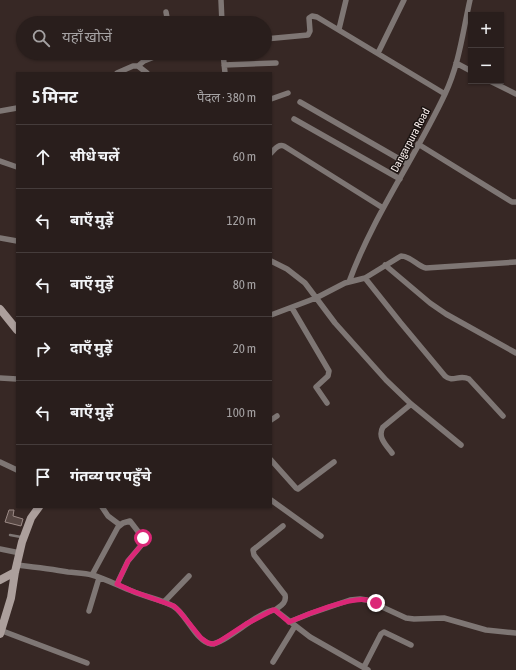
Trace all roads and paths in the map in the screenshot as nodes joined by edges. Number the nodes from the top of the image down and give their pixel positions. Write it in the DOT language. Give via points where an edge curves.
graph roads {
  1 [pos="221,0"];
  2 [pos="346,0"];
  3 [pos="404,0"];
  4 [pos="470,0"];
  5 [pos="166,12"];
  6 [pos="167,16"];
  7 [pos="222,16"];
  8 [pos="339,29"];
  9 [pos="272,38"];
  10 [pos="378,53"];
  11 [pos="146,60"];
  12 [pos="224,60"];
  13 [pos="276,63"];
  14 [pos="456,63"];
  15 [pos="224,65"];
  16 [pos="138,66"];
  17 [pos="468,69"];
  18 [pos="119,72"];
  19 [pos="146,72"];
  20 [pos="225,72"];
  21 [pos="496,84"];
  22 [pos="288,93"];
  23 [pos="446,94"];
  24 [pos="516,94"];
  25 [pos="272,100"];
  26 [pos="300,102"];
  27 [pos="16,108"];
  28 [pos="0,111"];
  29 [pos="294,119"];
  30 [pos="418,144"];
  31 [pos="272,152"];
  32 [pos="0,161"];
  33 [pos="408,164"];
  34 [pos="16,167"];
  35 [pos="400,179"];
  36 [pos="516,202"];
  37 [pos="383,208"];
  38 [pos="0,238"];
  39 [pos="16,241"];
  40 [pos="272,262"];
  41 [pos="516,262"];
  42 [pos="385,265"];
  43 [pos="365,278"];
  44 [pos="349,282"];
  45 [pos="316,298"];
  46 [pos="0,308"];
  47 [pos="292,308"];
  48 [pos="272,316"];
  49 [pos="16,329"];
  50 [pos="516,353"];
  51 [pos="0,378"];
  52 [pos="16,379"];
  53 [pos="327,403"];
  54 [pos="411,404"];
  55 [pos="277,416"];
  56 [pos="503,416"];
  57 [pos="272,419"];
  58 [pos="461,445"];
  59 [pos="392,453"];
  60 [pos="272,461"];
  61 [pos="0,462"];
  62 [pos="334,462"];
  63 [pos="16,470"];
  64 [pos="272,501"];
  65 [pos="38,508"];
  66 [pos="103,508"];
  67 [pos="120,525"];
  68 [pos="283,526"];
  69 [pos="10,535"];
  70 [pos="321,536"];
  71 [pos="24,538"];
  72 [pos="0,549"];
  73 [pos="20,553"];
  74 [pos="16,568"];
  75 [pos="92,575"];
  76 [pos="189,576"];
  77 [pos="99,578"];
  78 [pos="0,580"];
  79 [pos="117,584"];
  80 [pos="164,602"];
  81 [pos="89,610"];
  82 [pos="275,610"];
  83 [pos="289,622"];
  84 [pos="295,626"];
  85 [pos="0,632"];
  86 [pos="516,633"];
  87 [pos="411,646"];
  88 [pos="273,662"];
  89 [pos="87,663"];
  90 [pos="366,669"];
  1 -- 7 [label="street"];
  2 -- 8 [label="street"];
  3 -- 10 [label="street"];
  4 -- 14 [label="street, Dangarpura Road"];
  5 -- 6 [label="street"];
  8 -- 9 [label="street" via="312,16 309,19 308,35"];
  8 -- 10 [label="street"];
  10 -- 23 [label="street"];
  11 -- 16 [label="street"];
  12 -- 15 [label="street"];
  13 -- 15 [label="street"];
  14 -- 17 [label="street"];
  14 -- 23 [label="street, Dangarpura Road"];
  15 -- 20 [label="street"];
  16 -- 18 [label="street"];
  16 -- 19 [label="street"];
  21 -- 24 [label="street"];
  22 -- 25 [label="street"];
  23 -- 30 [label="street, Dangarpura Road"];
  26 -- 33 [label="street"];
  27 -- 28 [label="street"];
  29 -- 35 [label="street"];
  30 -- 33 [label="street, Dangarpura Road"];
  30 -- 36 [label="street" via="512,202"];
  31 -- 37 [label="street" via="277,147 284,146"];
  32 -- 34 [label="street"];
  33 -- 35 [label="street, Dangarpura Road"];
  35 -- 37 [label="street, Dangarpura Road"];
  37 -- 44 [label="street, Dangarpura Road" via="362,248"];
  38 -- 39 [label="street"];
  40 -- 45 [label="street" via="297,276"];
  41 -- 42 [label="street" via="426,268 401,256"];
  42 -- 43 [label="street"];
  42 -- 50 [label="street" via="446,314"];
  43 -- 44 [label="street"];
  43 -- 56 [label="street" via="445,376 448,379 464,376 469,379"];
  44 -- 45 [label="street"];
  45 -- 47 [label="street"];
  45 -- 54 [label="street" via="362,355"];
  46 -- 49 [label="street"];
  47 -- 48 [label="street"];
  47 -- 53 [label="street" via="329,371 328,376 316,387"];
  51 -- 52 [label="street"];
  54 -- 58 [label="street"];
  54 -- 59 [label="street" via="380,432"];
  55 -- 57 [label="street"];
  60 -- 62 [label="street" via="298,489"];
  61 -- 63 [label="street"];
  64 -- 70 [label="street"];
  65 -- 71 [label="street"];
  66 -- 67 [label="street"];
  67 -- 75 [label="street"];
  67 -- 79 [label="street" via="130,521 144,542 128,561"];
  68 -- 82 [label="street" via="253,550 254,555 285,595 285,602"];
  69 -- 71 [label="lane"];
  71 -- 73 [label="street"];
  72 -- 73 [label="street"];
  73 -- 74 [label="street"];
  74 -- 75 [label="street"];
  74 -- 78 [label="street"];
  74 -- 85 [label="street" via="11,598"];
  75 -- 77 [label="street"];
  76 -- 80 [label="street"];
  77 -- 79 [label="street"];
  77 -- 81 [label="street"];
  79 -- 80 [label="street"];
  80 -- 82 [label="street" via="174,606 201,638 214,644 270,610"];
  82 -- 83 [label="street"];
  83 -- 84 [label="street"];
  83 -- 86 [label="street" via="350,600 360,599 406,618 444,618 486,630"];
  84 -- 88 [label="street"];
  84 -- 90 [label="street" via="310,638"];
  85 -- 89 [label="street"];
  87 -- 90 [label="street" via="384,632"];
}
